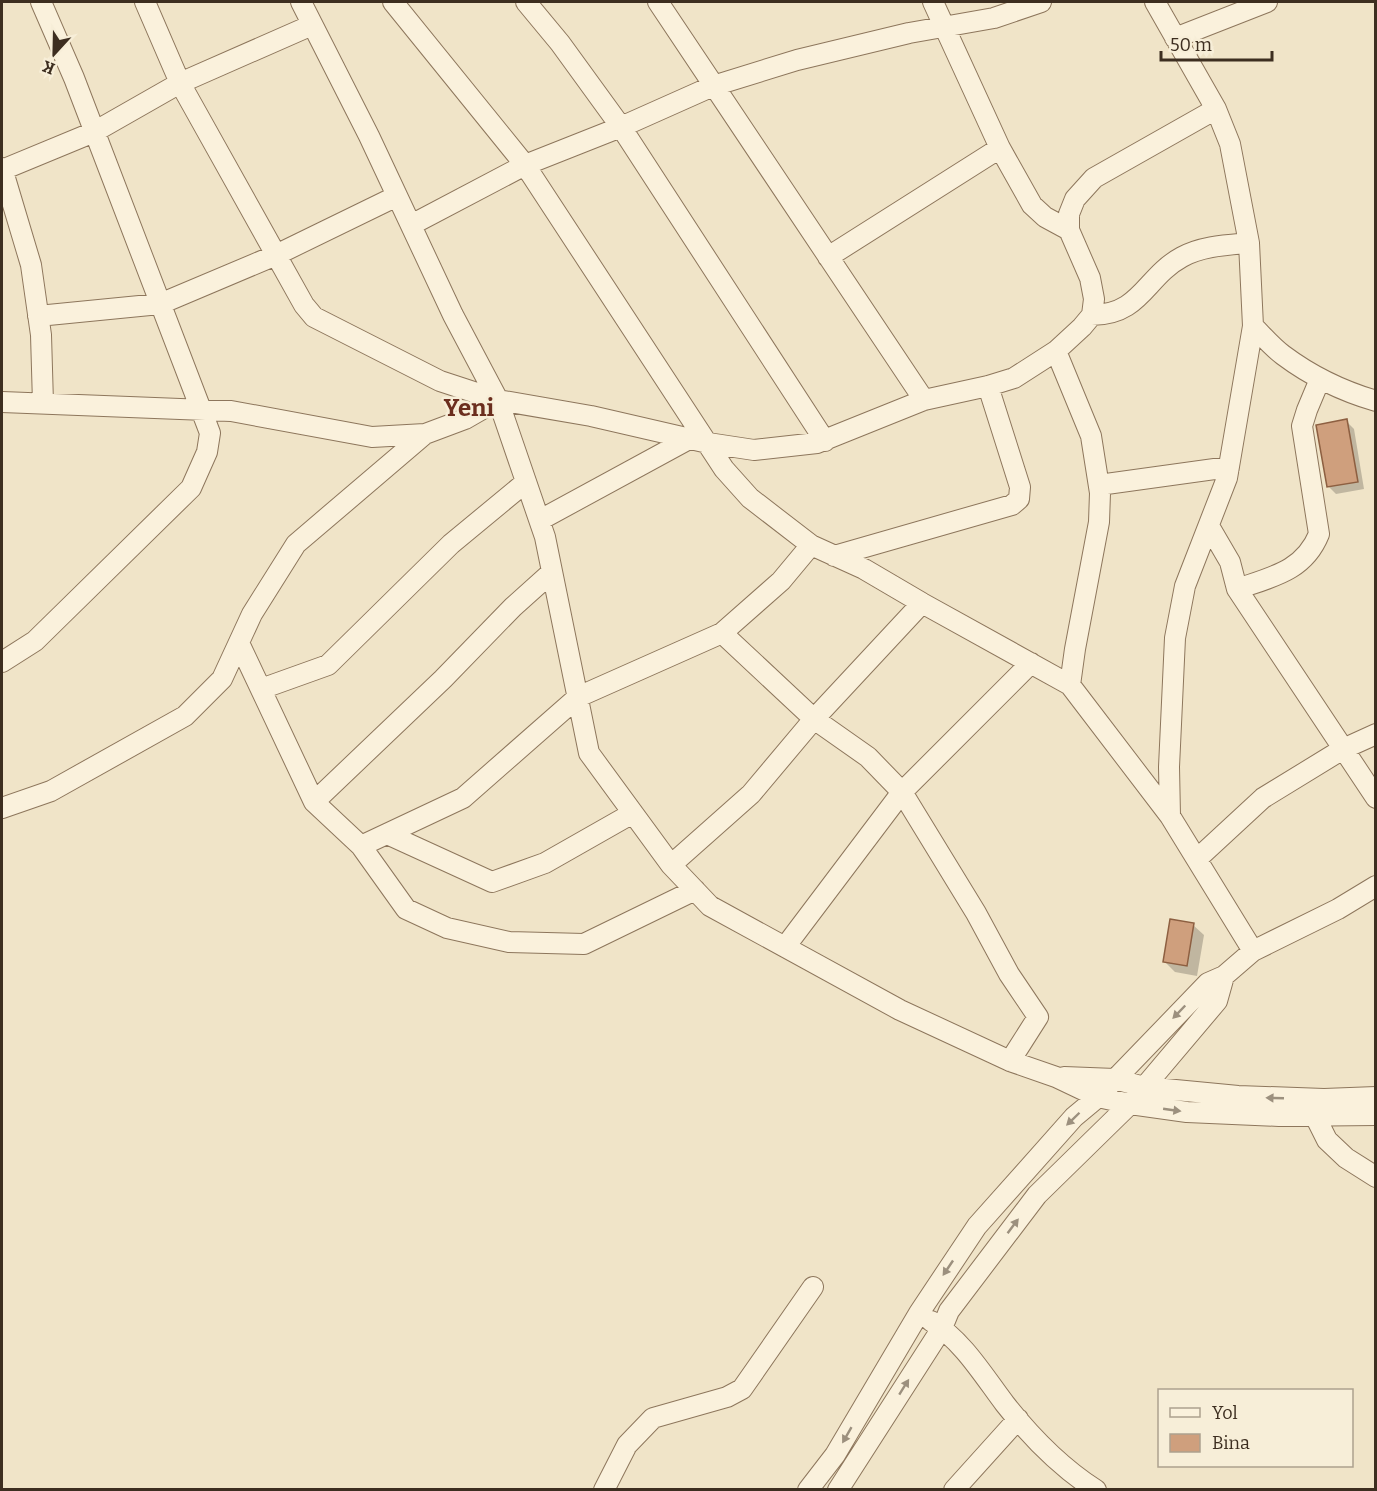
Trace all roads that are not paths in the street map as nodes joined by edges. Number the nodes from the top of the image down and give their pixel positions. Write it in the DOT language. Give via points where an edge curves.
graph roads {
  1 [pos="41,2"];
  2 [pos="145,2"];
  3 [pos="301,2"];
  4 [pos="393,2"];
  5 [pos="526,2"];
  6 [pos="658,2"];
  7 [pos="933,2"];
  8 [pos="1041,2"];
  9 [pos="1155,2"];
  10 [pos="1268,2"];
  11 [pos="312,25"];
  12 [pos="947,28"];
  13 [pos="1175,38"];
  14 [pos="180,82"];
  15 [pos="713,86"];
  16 [pos="1216,109"];
  17 [pos="621,127"];
  18 [pos="94,132"];
  19 [pos="1000,148"];
  20 [pos="525,165"];
  21 [pos="2,169"];
  22 [pos="397,196"];
  23 [pos="411,225"];
  24 [pos="1069,230"];
  25 [pos="1250,243"];
  26 [pos="276,255"];
  27 [pos="828,257"];
  28 [pos="160,304"];
  29 [pos="1092,315"];
  30 [pos="38,316"];
  31 [pos="1253,326"];
  32 [pos="1056,351"];
  33 [pos="1320,379"];
  34 [pos="988,386"];
  35 [pos="498,400"];
  36 [pos="924,400"];
  37 [pos="1376,401"];
  38 [pos="2,402"];
  39 [pos="43,403"];
  40 [pos="202,410"];
  41 [pos="425,434"];
  42 [pos="699,441"];
  43 [pos="825,441"];
  44 [pos="1229,467"];
  45 [pos="526,482"];
  46 [pos="1099,485"];
  47 [pos="540,520"];
  48 [pos="1209,526"];
  49 [pos="811,545"];
  50 [pos="834,555"];
  51 [pos="552,572"];
  52 [pos="1237,589"];
  53 [pos="922,603"];
  54 [pos="722,633"];
  55 [pos="239,643"];
  56 [pos="2,662"];
  57 [pos="1031,663"];
  58 [pos="1070,685"];
  59 [pos="261,689"];
  60 [pos="578,697"];
  61 [pos="814,719"];
  62 [pos="1376,734"];
  63 [pos="1343,749"];
  64 [pos="902,792"];
  65 [pos="1376,798"];
  66 [pos="314,802"];
  67 [pos="2,808"];
  68 [pos="633,813"];
  69 [pos="1170,816"];
  70 [pos="387,834"];
  71 [pos="361,846"];
  72 [pos="1197,859"];
  73 [pos="671,865"];
  74 [pos="1376,886"];
  75 [pos="695,890"];
  76 [pos="785,947"];
  77 [pos="1253,951"];
  78 [pos="1224,976"];
  79 [pos="1010,1061"];
  80 [pos="1056,1077"];
  81 [pos="1115,1079"];
  82 [pos="1144,1087"];
  83 [pos="1098,1097"];
  84 [pos="1376,1097"];
  85 [pos="1130,1104"];
  86 [pos="1311,1107"];
  87 [pos="1376,1115"];
  88 [pos="1376,1177"];
  89 [pos="813,1287"];
  90 [pos="919,1313"];
  91 [pos="942,1328"];
  92 [pos="1018,1419"];
  93 [pos="604,1490"];
  94 [pos="808,1490"];
  95 [pos="838,1490"];
  96 [pos="954,1490"];
  97 [pos="1096,1490"];
  1 -- 18 [label="street"];
  2 -- 14 [label="street"];
  3 -- 11 [label="street"];
  4 -- 20 [label="street"];
  5 -- 17 [label="street"];
  6 -- 15 [label="street"];
  7 -- 12 [label="street"];
  8 -- 12 [label="street"];
  9 -- 13 [label="street"];
  10 -- 13 [label="street"];
  11 -- 14 [label="street"];
  11 -- 22 [label="street"];
  12 -- 15 [label="street" via="909,33 797,60"];
  12 -- 19 [label="street"];
  13 -- 16 [label="street"];
  14 -- 18 [label="street"];
  14 -- 26 [label="street"];
  15 -- 17 [label="street"];
  15 -- 27 [label="street"];
  16 -- 24 [label="street" via="1094,178 1074,199"];
  16 -- 25 [label="street" via="1230,144"];
  17 -- 20 [label="street"];
  17 -- 43 [label="street"];
  18 -- 21 [label="street"];
  18 -- 28 [label="street"];
  19 -- 24 [label="street" via="1032,205"];
  19 -- 27 [label="street"];
  20 -- 23 [label="street"];
  20 -- 42 [label="street"];
  21 -- 30 [label="street" via="31,265"];
  22 -- 23 [label="street"];
  22 -- 26 [label="street"];
  23 -- 35 [label="street"];
  24 -- 29 [label="street" via="1090,278"];
  25 -- 29 [label="street" via="1212,246 1183,256 1125,307 1108,315"];
  25 -- 31 [label="street"];
  26 -- 28 [label="street"];
  26 -- 35 [label="street" via="314,317 440,381"];
  27 -- 36 [label="street"];
  28 -- 30 [label="street"];
  28 -- 40 [label="street"];
  29 -- 32 [label="street"];
  30 -- 39 [label="street"];
  31 -- 33 [label="street" via="1282,354"];
  31 -- 44 [label="street"];
  32 -- 34 [label="street" via="1014,378"];
  32 -- 46 [label="street" via="1091,436"];
  33 -- 37 [label="street"];
  33 -- 52 [label="street" via="1302,426 1319,534 1302,561"];
  34 -- 36 [label="street"];
  34 -- 50 [label="street" via="1020,487 1019,499 1012,506"];
  35 -- 41 [label="street" via="465,419"];
  35 -- 42 [label="street"];
  35 -- 45 [label="street"];
  36 -- 43 [label="street"];
  38 -- 39 [label="street"];
  39 -- 40 [label="street"];
  40 -- 41 [label="street" via="231,411 372,437"];
  40 -- 56 [label="street" via="210,433 207,452 191,488 35,641"];
  41 -- 55 [label="street" via="296,544 252,614"];
  42 -- 43 [label="street" via="754,450"];
  42 -- 47 [label="street"];
  42 -- 49 [label="street" via="750,498"];
  44 -- 46 [label="street"];
  44 -- 48 [label="street"];
  45 -- 47 [label="street"];
  45 -- 59 [label="street" via="451,544 328,665"];
  46 -- 58 [label="street" via="1099,522"];
  47 -- 51 [label="street"];
  48 -- 52 [label="street" via="1230,562"];
  48 -- 69 [label="street" via="1185,586 1175,638"];
  49 -- 50 [label="street"];
  49 -- 54 [label="street" via="781,581"];
  50 -- 53 [label="street"];
  51 -- 60 [label="street"];
  51 -- 66 [label="street"];
  52 -- 63 [label="street"];
  53 -- 57 [label="street"];
  53 -- 61 [label="street"];
  54 -- 60 [label="street"];
  54 -- 61 [label="street"];
  55 -- 59 [label="street"];
  55 -- 67 [label="street" via="222,679 185,716 51,791"];
  57 -- 58 [label="street"];
  57 -- 64 [label="street"];
  58 -- 69 [label="street"];
  59 -- 66 [label="street"];
  60 -- 68 [label="street" via="589,753"];
  60 -- 70 [label="street" via="463,798"];
  61 -- 64 [label="street" via="868,757"];
  61 -- 73 [label="street" via="751,794"];
  62 -- 63 [label="street"];
  63 -- 65 [label="street"];
  63 -- 72 [label="street" via="1263,798"];
  64 -- 76 [label="street"];
  64 -- 79 [label="street" via="1038,1017"];
  66 -- 71 [label="street"];
  68 -- 70 [label="street" via="545,863 492,882"];
  68 -- 73 [label="street"];
  69 -- 72 [label="street"];
  70 -- 71 [label="street"];
  71 -- 75 [label="street" via="406,909 447,928 509,942 584,944"];
  72 -- 77 [label="street"];
  73 -- 75 [label="street"];
  74 -- 77 [label="street"];
  75 -- 76 [label="street" via="710,906"];
  76 -- 79 [label="street" via="900,1010"];
  77 -- 78 [label="street"];
  78 -- 81 [label="street, one-way" via="1208,983"];
  78 -- 82 [label="street" via="1217,1001"];
  79 -- 80 [label="street"];
  80 -- 81 [label="street"];
  80 -- 83 [label="street"];
  81 -- 82 [label="street"];
  81 -- 83 [label="street"];
  82 -- 85 [label="street"];
  86 -- 82 [label="street, one-way"];
  83 -- 85 [label="street"];
  83 -- 90 [label="street, one-way" via="1067,1125 977,1226"];
  84 -- 86 [label="street"];
  85 -- 86 [label="street, one-way" via="1187,1112"];
  91 -- 85 [label="street, one-way" via="949,1311 1037,1195"];
  86 -- 87 [label="street"];
  86 -- 88 [label="street" via="1327,1140"];
  89 -- 93 [label="street" via="742,1389 653,1419 627,1445"];
  90 -- 91 [label="street"];
  90 -- 94 [label="street, one-way" via="835,1455"];
  91 -- 92 [label="street" via="974,1360"];
  95 -- 91 [label="street, one-way"];
  92 -- 96 [label="street"];
  92 -- 97 [label="street" via="1047,1454"];
}
